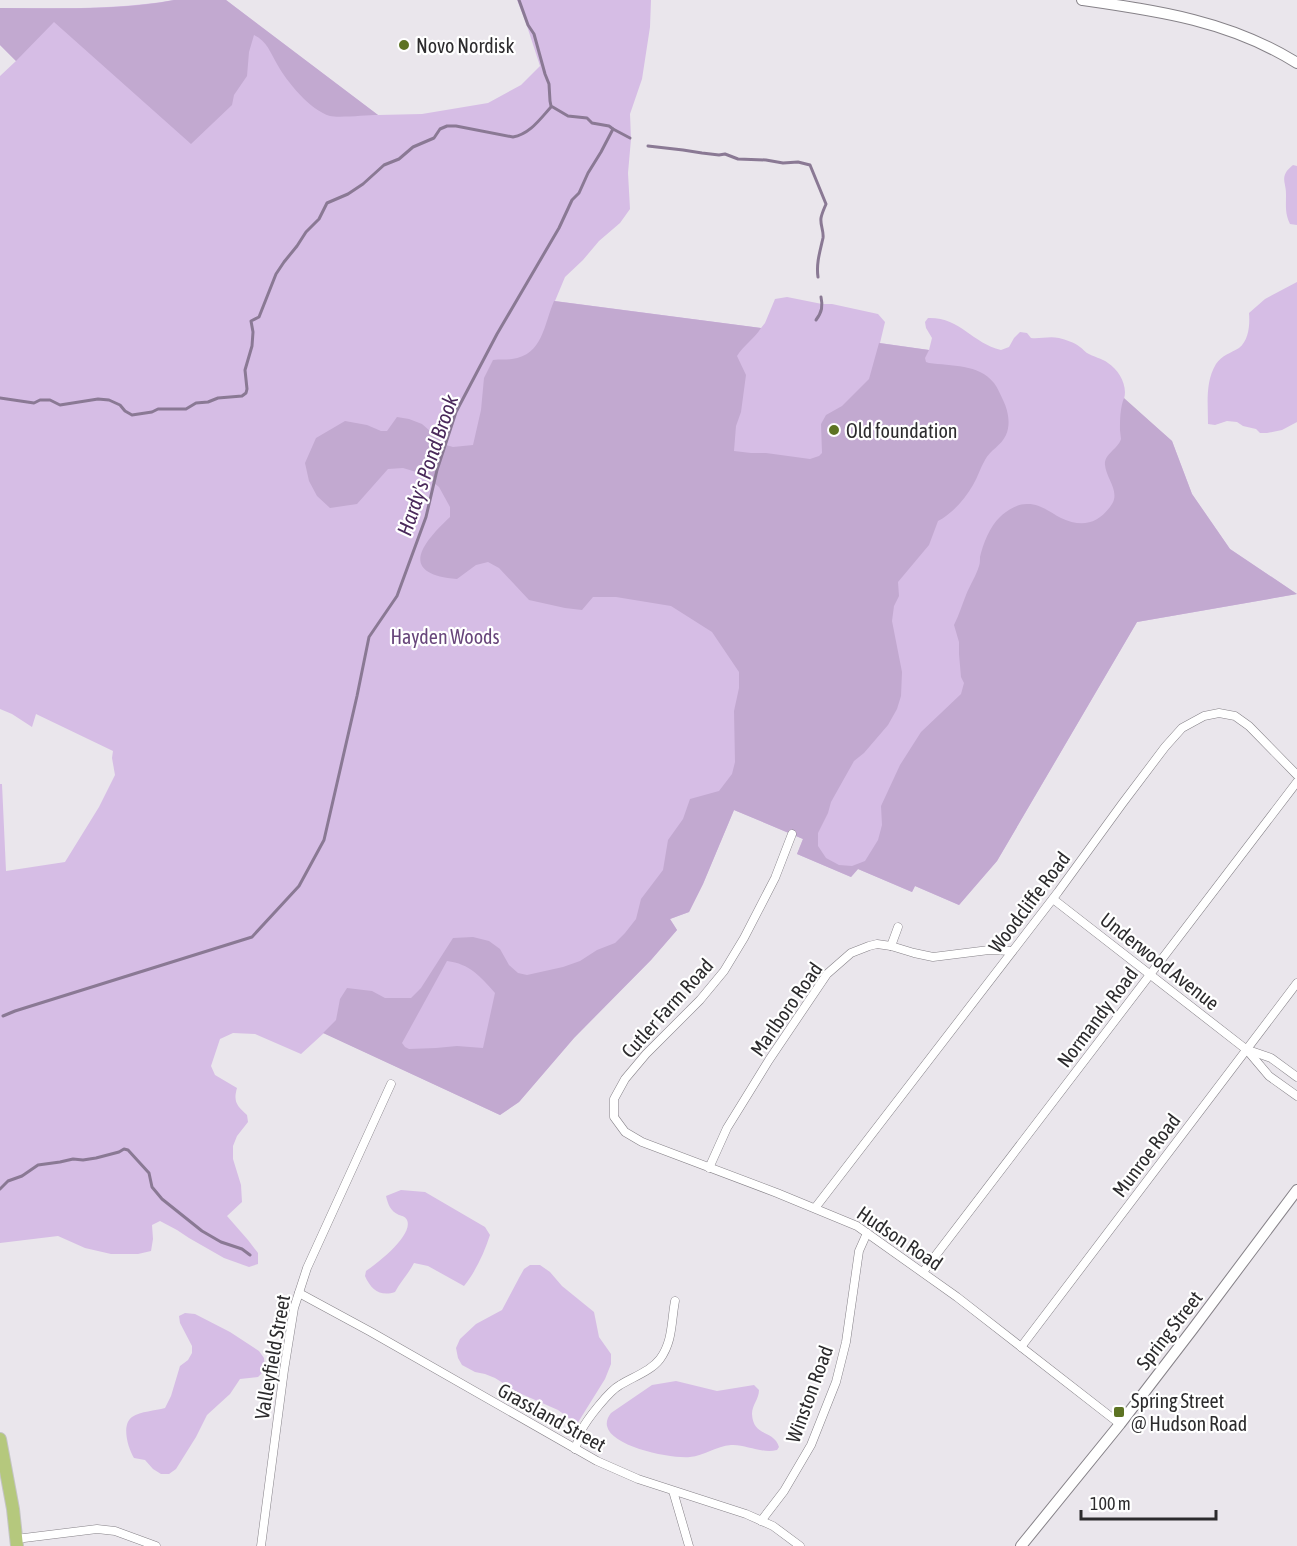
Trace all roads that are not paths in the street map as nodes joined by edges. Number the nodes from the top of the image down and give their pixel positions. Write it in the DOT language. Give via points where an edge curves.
graph roads {
  1 [pos="1082,0"];
  2 [pos="1297,63"];
  3 [pos="1297,775"];
  4 [pos="1297,782"];
  5 [pos="792,834"];
  6 [pos="1053,899"];
  7 [pos="898,927"];
  8 [pos="891,946"];
  9 [pos="1012,951"];
  10 [pos="1150,975"];
  11 [pos="1297,984"];
  12 [pos="1246,1050"];
  13 [pos="1297,1077"];
  14 [pos="391,1084"];
  15 [pos="1297,1096"];
  16 [pos="630,1135"];
  17 [pos="709,1168"];
  18 [pos="1297,1190"];
  19 [pos="816,1208"];
  20 [pos="867,1233"];
  21 [pos="923,1272"];
  22 [pos="299,1293"];
  23 [pos="675,1301"];
  24 [pos="1022,1347"];
  25 [pos="1120,1424"];
  26 [pos="0,1439"];
  27 [pos="575,1449"];
  28 [pos="3,1471"];
  29 [pos="673,1491"];
  30 [pos="761,1521"];
  31 [pos="17,1543"];
  32 [pos="156,1546"];
  33 [pos="261,1546"];
  34 [pos="688,1546"];
  35 [pos="800,1546"];
  36 [pos="1021,1546"];
  1 -- 2 [label="main road" via="1207,23 1248,37"];
  3 -- 6 [label="street, Woodcliffe Road" via="1235,716 1204,716 1182,728 1165,747"];
  4 -- 10 [label="street, Normandy Road"];
  5 -- 16 [label="street, Cutler Farm Road" via="775,878 724,971 646,1054 614,1099 614,1117"];
  6 -- 9 [label="street, Woodcliffe Road"];
  6 -- 10 [label="street, Underwood Avenue"];
  7 -- 8 [label="street"];
  8 -- 9 [label="street, Marlboro Road" via="933,957"];
  8 -- 17 [label="street, Marlboro Road" via="869,945 851,953 828,975 751,1089"];
  9 -- 19 [label="street, Woodcliffe Road"];
  10 -- 12 [label="street, Underwood Avenue"];
  10 -- 21 [label="street, Normandy Road"];
  11 -- 12 [label="street, Munroe Road"];
  12 -- 13 [label="street, Underwood Avenue" via="1271,1058"];
  12 -- 15 [label="street, Underwood Avenue" via="1269,1076"];
  12 -- 24 [label="street, Munroe Road"];
  14 -- 22 [label="street, Valleyfield Street"];
  16 -- 17 [label="street, Hudson Road"];
  17 -- 19 [label="street, Hudson Road"];
  18 -- 25 [label="main road, Spring Street"];
  19 -- 20 [label="street, Hudson Road"];
  20 -- 21 [label="street, Hudson Road"];
  20 -- 30 [label="street, Winston Road" via="859,1251 836,1382 811,1446"];
  21 -- 24 [label="street, Hudson Road"];
  22 -- 27 [label="street, Grassland Street"];
  22 -- 33 [label="street, Valleyfield Street" via="284,1370"];
  23 -- 27 [label="street" via="673,1327 659,1361 617,1386 586,1423"];
  24 -- 25 [label="street, Hudson Road"];
  25 -- 36 [label="main road, Spring Street"];
  26 -- 28 [label="main road"];
  27 -- 29 [label="street, Grassland Street" via="628,1475"];
  28 -- 31 [label="main road"];
  29 -- 30 [label="street, Grassland Street"];
  29 -- 34 [label="street"];
  30 -- 35 [label="street, Grassland Street"];
  31 -- 32 [label="street" via="96,1528"];
}
